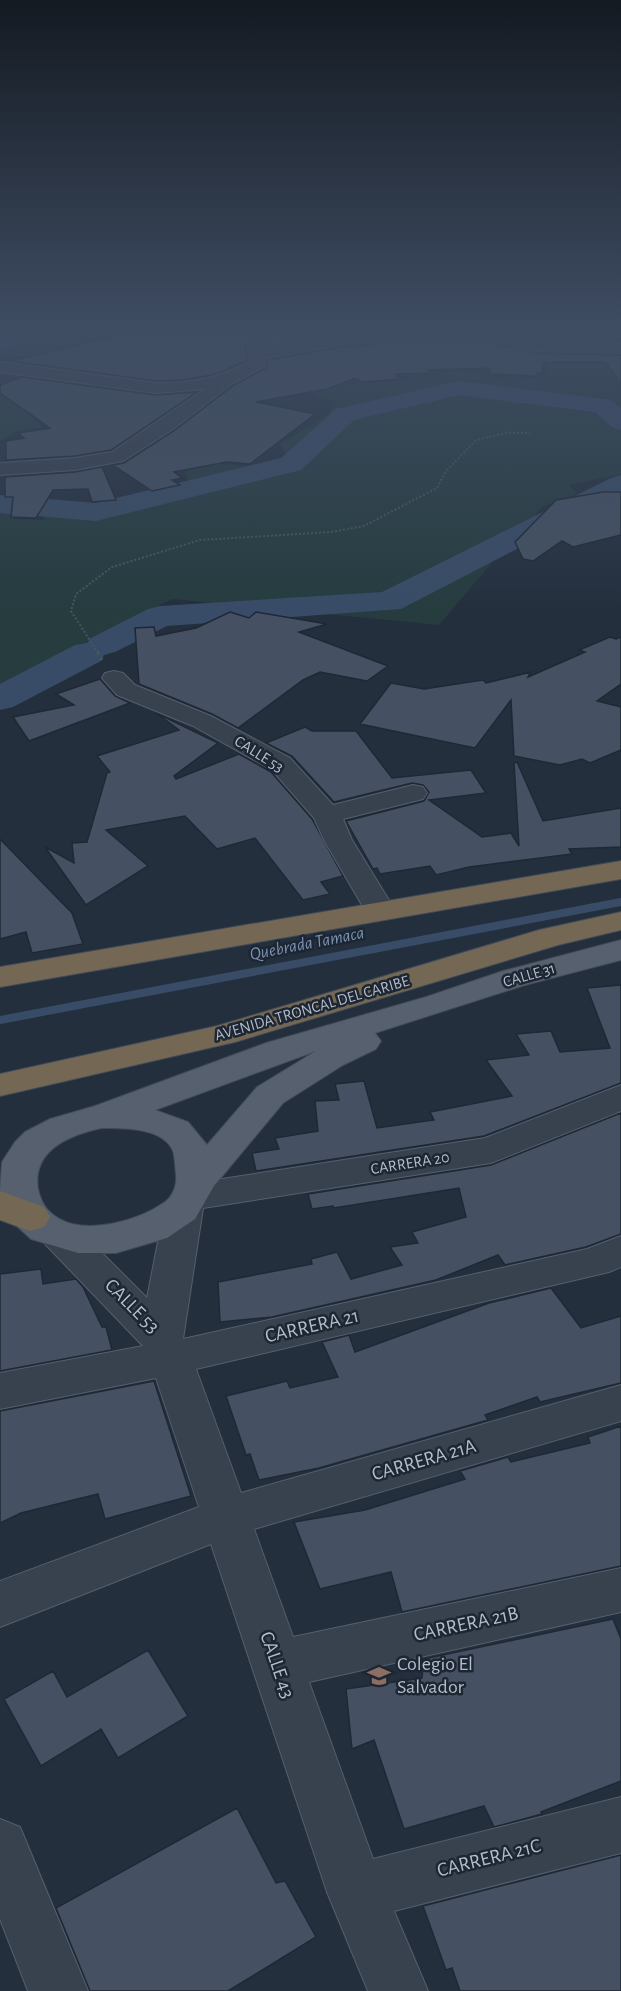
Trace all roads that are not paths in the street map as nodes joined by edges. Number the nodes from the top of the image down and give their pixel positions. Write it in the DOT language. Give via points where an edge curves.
graph roads {
  1 [pos="168,424"];
  2 [pos="0,469"];
  3 [pos="114,678"];
  4 [pos="413,793"];
  5 [pos="327,815"];
  6 [pos="621,870"];
  7 [pos="380,910"];
  8 [pos="621,921"];
  9 [pos="621,950"];
  10 [pos="0,977"];
  11 [pos="438,1004"];
  12 [pos="0,1085"];
  13 [pos="621,1097"];
  14 [pos="102,1116"];
  15 [pos="190,1194"];
  16 [pos="30,1219"];
  17 [pos="621,1251"];
  18 [pos="166,1348"];
  19 [pos="0,1390"];
  20 [pos="621,1403"];
  21 [pos="227,1517"];
  22 [pos="621,1590"];
  23 [pos="0,1604"];
  24 [pos="276,1665"];
  25 [pos="621,1825"];
  26 [pos="0,1847"];
  27 [pos="356,1892"];
  28 [pos="58,1991"];
  29 [pos="398,1991"];
  1 -- 2 [label="street" via="117,457"];
  3 -- 5 [label="street, CALLE 53" via="126,690 202,721 281,764"];
  4 -- 5 [label="street"];
  5 -- 7 [label="street, CALLE 53"];
  6 -- 7 [label="highway"];
  7 -- 10 [label="highway"];
  8 -- 12 [label="highway, AVENIDA TRONCAL DEL CARIBE" via="550,938 223,1035"];
  9 -- 11 [label="main road, CALLE 31" via="514,978"];
  11 -- 14 [label="main road" via="278,1051"];
  11 -- 15 [label="main road" via="331,1057 270,1095"];
  13 -- 15 [label="street, CARRERA 20" via="491,1150"];
  14 -- 15 [label="main road" via="152,1121 188,1144 196,1162"];
  14 -- 16 [label="main road" via="58,1128 27,1154 18,1169 16,1186"];
  15 -- 16 [label="main road" via="166,1222 114,1240 86,1240"];
  15 -- 18 [label="street, CALLE 53"];
  16 -- 18 [label="street, CALLE 53"];
  17 -- 18 [label="street, CARRERA 21" via="595,1262"];
  18 -- 19 [label="street, CARRERA 21"];
  18 -- 21 [label="street, CALLE 43"];
  20 -- 21 [label="street, CARRERA 21A"];
  21 -- 23 [label="street, CARRERA 21A"];
  21 -- 24 [label="street, CALLE 43"];
  22 -- 24 [label="street, CARRERA 21B"];
  24 -- 27 [label="street, CALLE 43"];
  25 -- 27 [label="street, CARRERA 21C"];
  26 -- 28 [label="street"];
  27 -- 29 [label="street, CALLE 43"];
}
